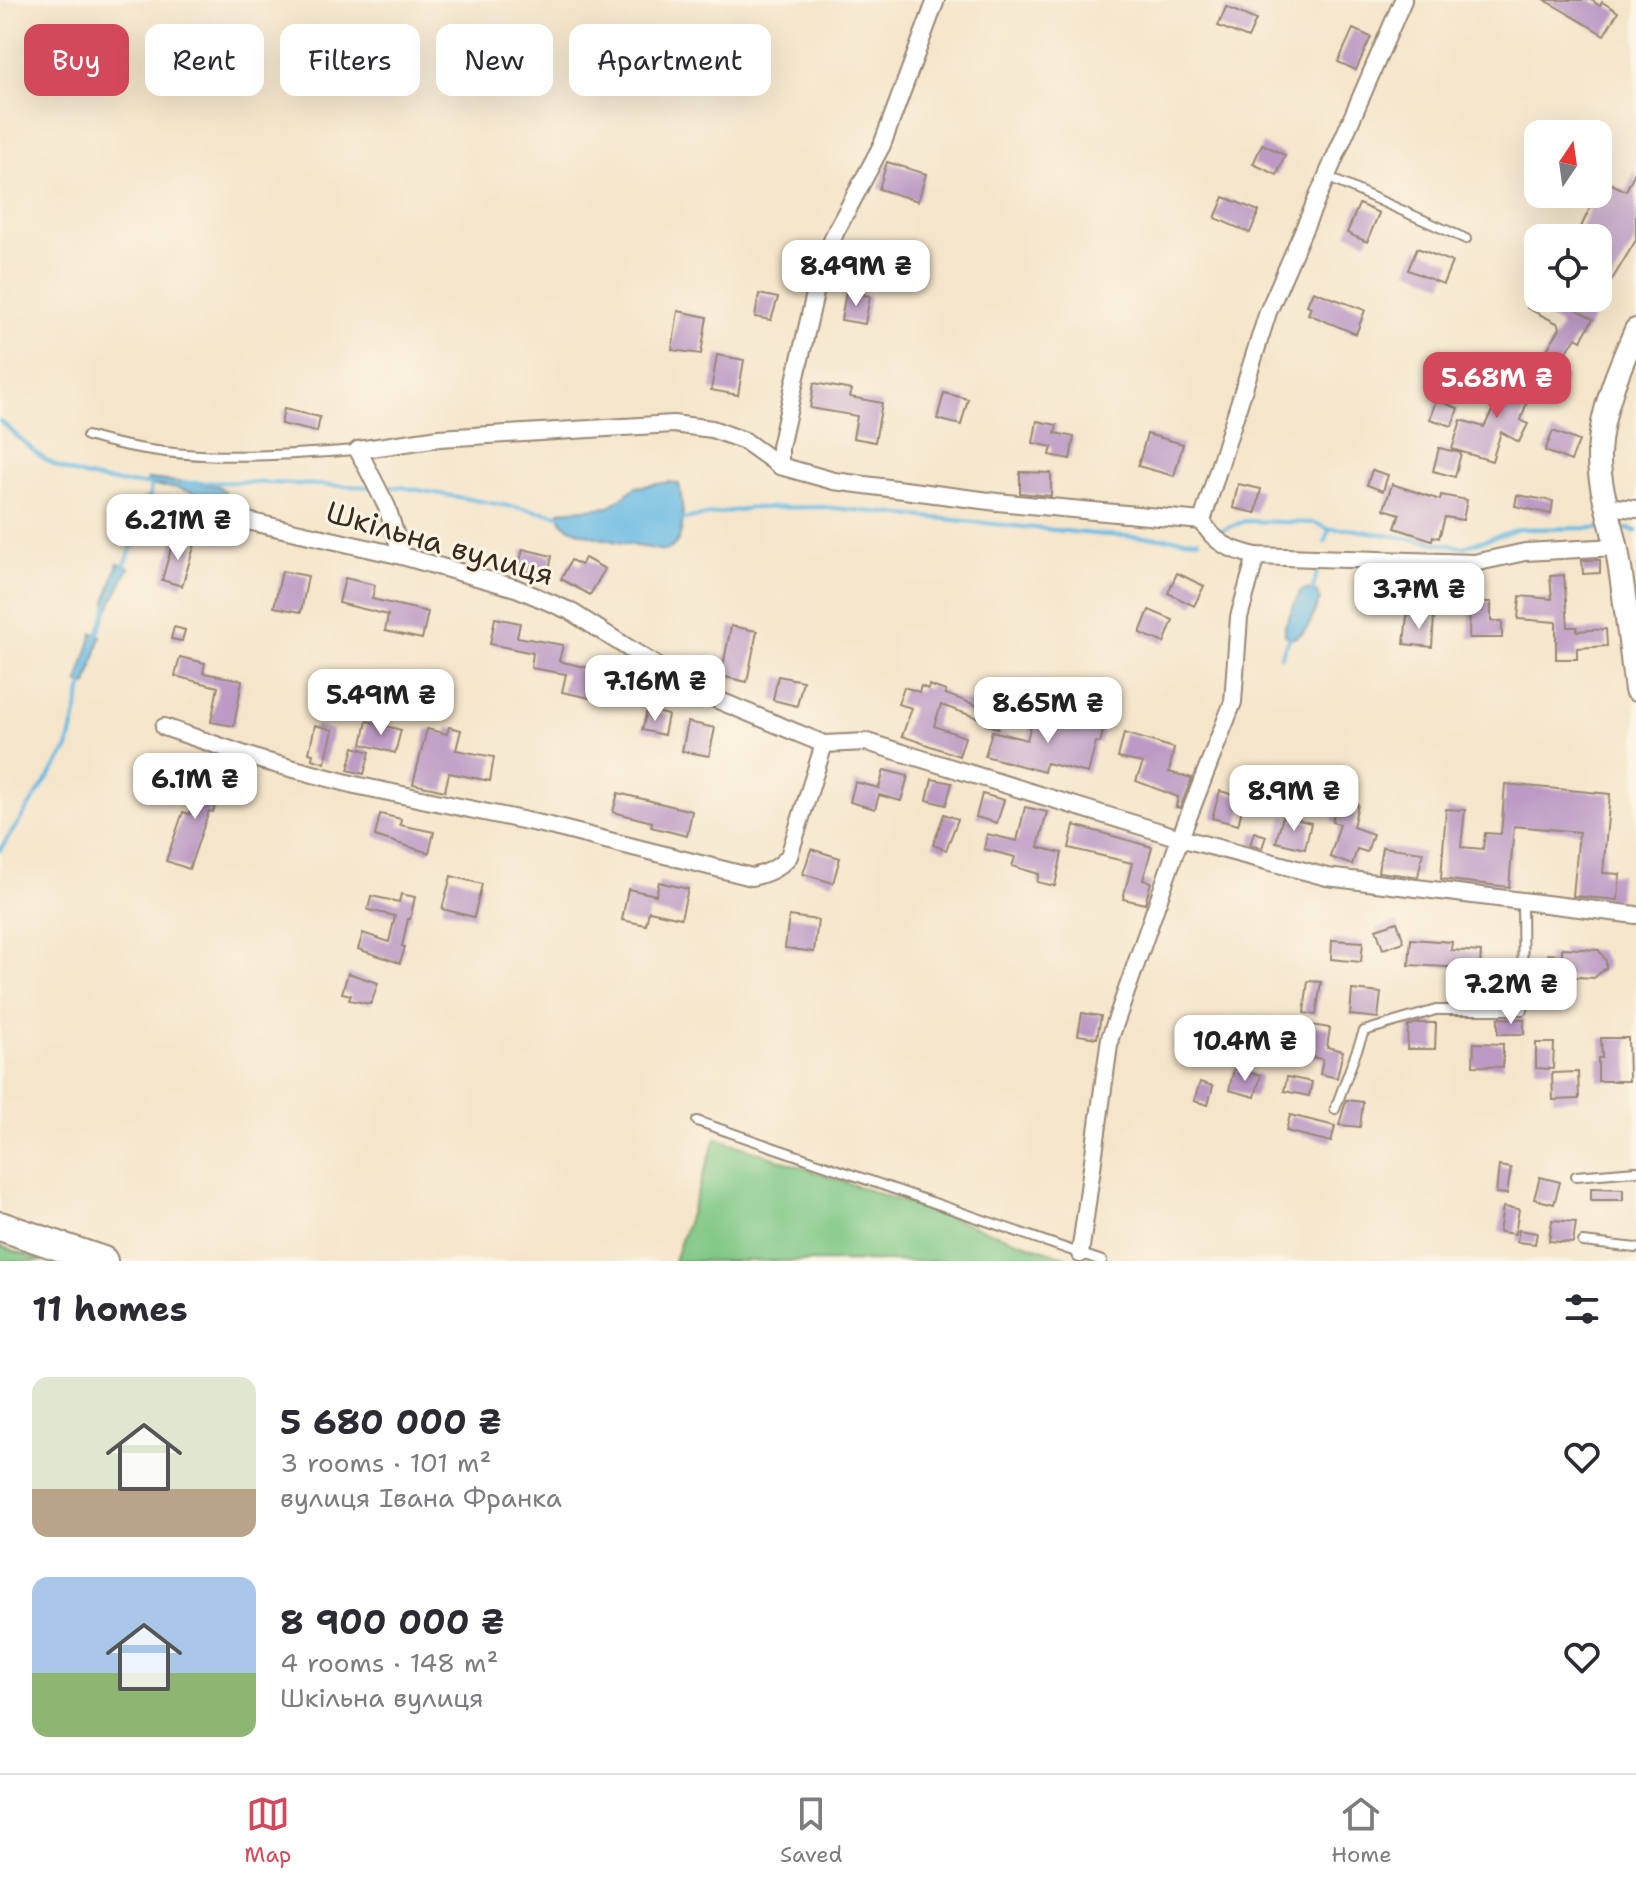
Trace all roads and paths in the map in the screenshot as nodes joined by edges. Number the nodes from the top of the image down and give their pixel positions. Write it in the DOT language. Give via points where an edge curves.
graph roads {
  1 [pos="936,0"];
  2 [pos="1403,0"];
  3 [pos="1326,177"];
  4 [pos="1466,239"];
  5 [pos="1636,330"];
  6 [pos="87,436"];
  7 [pos="358,450"];
  8 [pos="780,466"];
  9 [pos="1604,506"];
  10 [pos="1636,509"];
  11 [pos="230,517"];
  12 [pos="1202,521"];
  13 [pos="1616,547"];
  14 [pos="402,556"];
  15 [pos="1256,556"];
  16 [pos="1636,690"];
  17 [pos="164,727"];
  18 [pos="824,744"];
  19 [pos="1180,838"];
  20 [pos="1522,899"];
  21 [pos="1636,915"];
  22 [pos="1335,1109"];
  23 [pos="697,1121"];
  24 [pos="1636,1171"];
  25 [pos="1576,1176"];
  26 [pos="0,1226"];
  27 [pos="1583,1242"];
  28 [pos="1636,1248"];
  29 [pos="1080,1254"];
  30 [pos="103,1261"];
  31 [pos="1102,1261"];
  1 -- 8 [label="street" via="882,145 821,267"];
  2 -- 3 [label="street"];
  3 -- 4 [label="lane"];
  3 -- 12 [label="street" via="1268,312"];
  5 -- 9 [label="main road" via="1602,427"];
  6 -- 7 [label="lane" via="165,453 229,458"];
  7 -- 8 [label="street" via="439,438 673,424 712,429 745,441"];
  7 -- 14 [label="street" via="387,507"];
  8 -- 12 [label="street" via="834,481"];
  9 -- 10 [label="street"];
  9 -- 13 [label="main road"];
  11 -- 14 [label="street, Шкільна вулиця"];
  12 -- 15 [label="street" via="1224,546"];
  13 -- 15 [label="street" via="1525,552 1474,563"];
  13 -- 16 [label="main road"];
  14 -- 18 [label="street, Шкільна вулиця" via="516,588 570,611 696,691"];
  15 -- 19 [label="street" via="1239,617 1233,702"];
  17 -- 18 [label="street" via="355,785 546,825 752,877 781,866 789,856"];
  18 -- 19 [label="street, Шкільна вулиця" via="867,742"];
  19 -- 20 [label="street, Шкільна вулиця" via="1327,877"];
  19 -- 29 [label="street" via="1110,1038"];
  20 -- 21 [label="street, Шкільна вулиця"];
  20 -- 22 [label="lane" via="1523,1010 1436,1010 1364,1031"];
  23 -- 29 [label="lane"];
  24 -- 25 [label="lane"];
  26 -- 30 [label="highway"];
  27 -- 28 [label="lane"];
  29 -- 31 [label="lane"];
}
